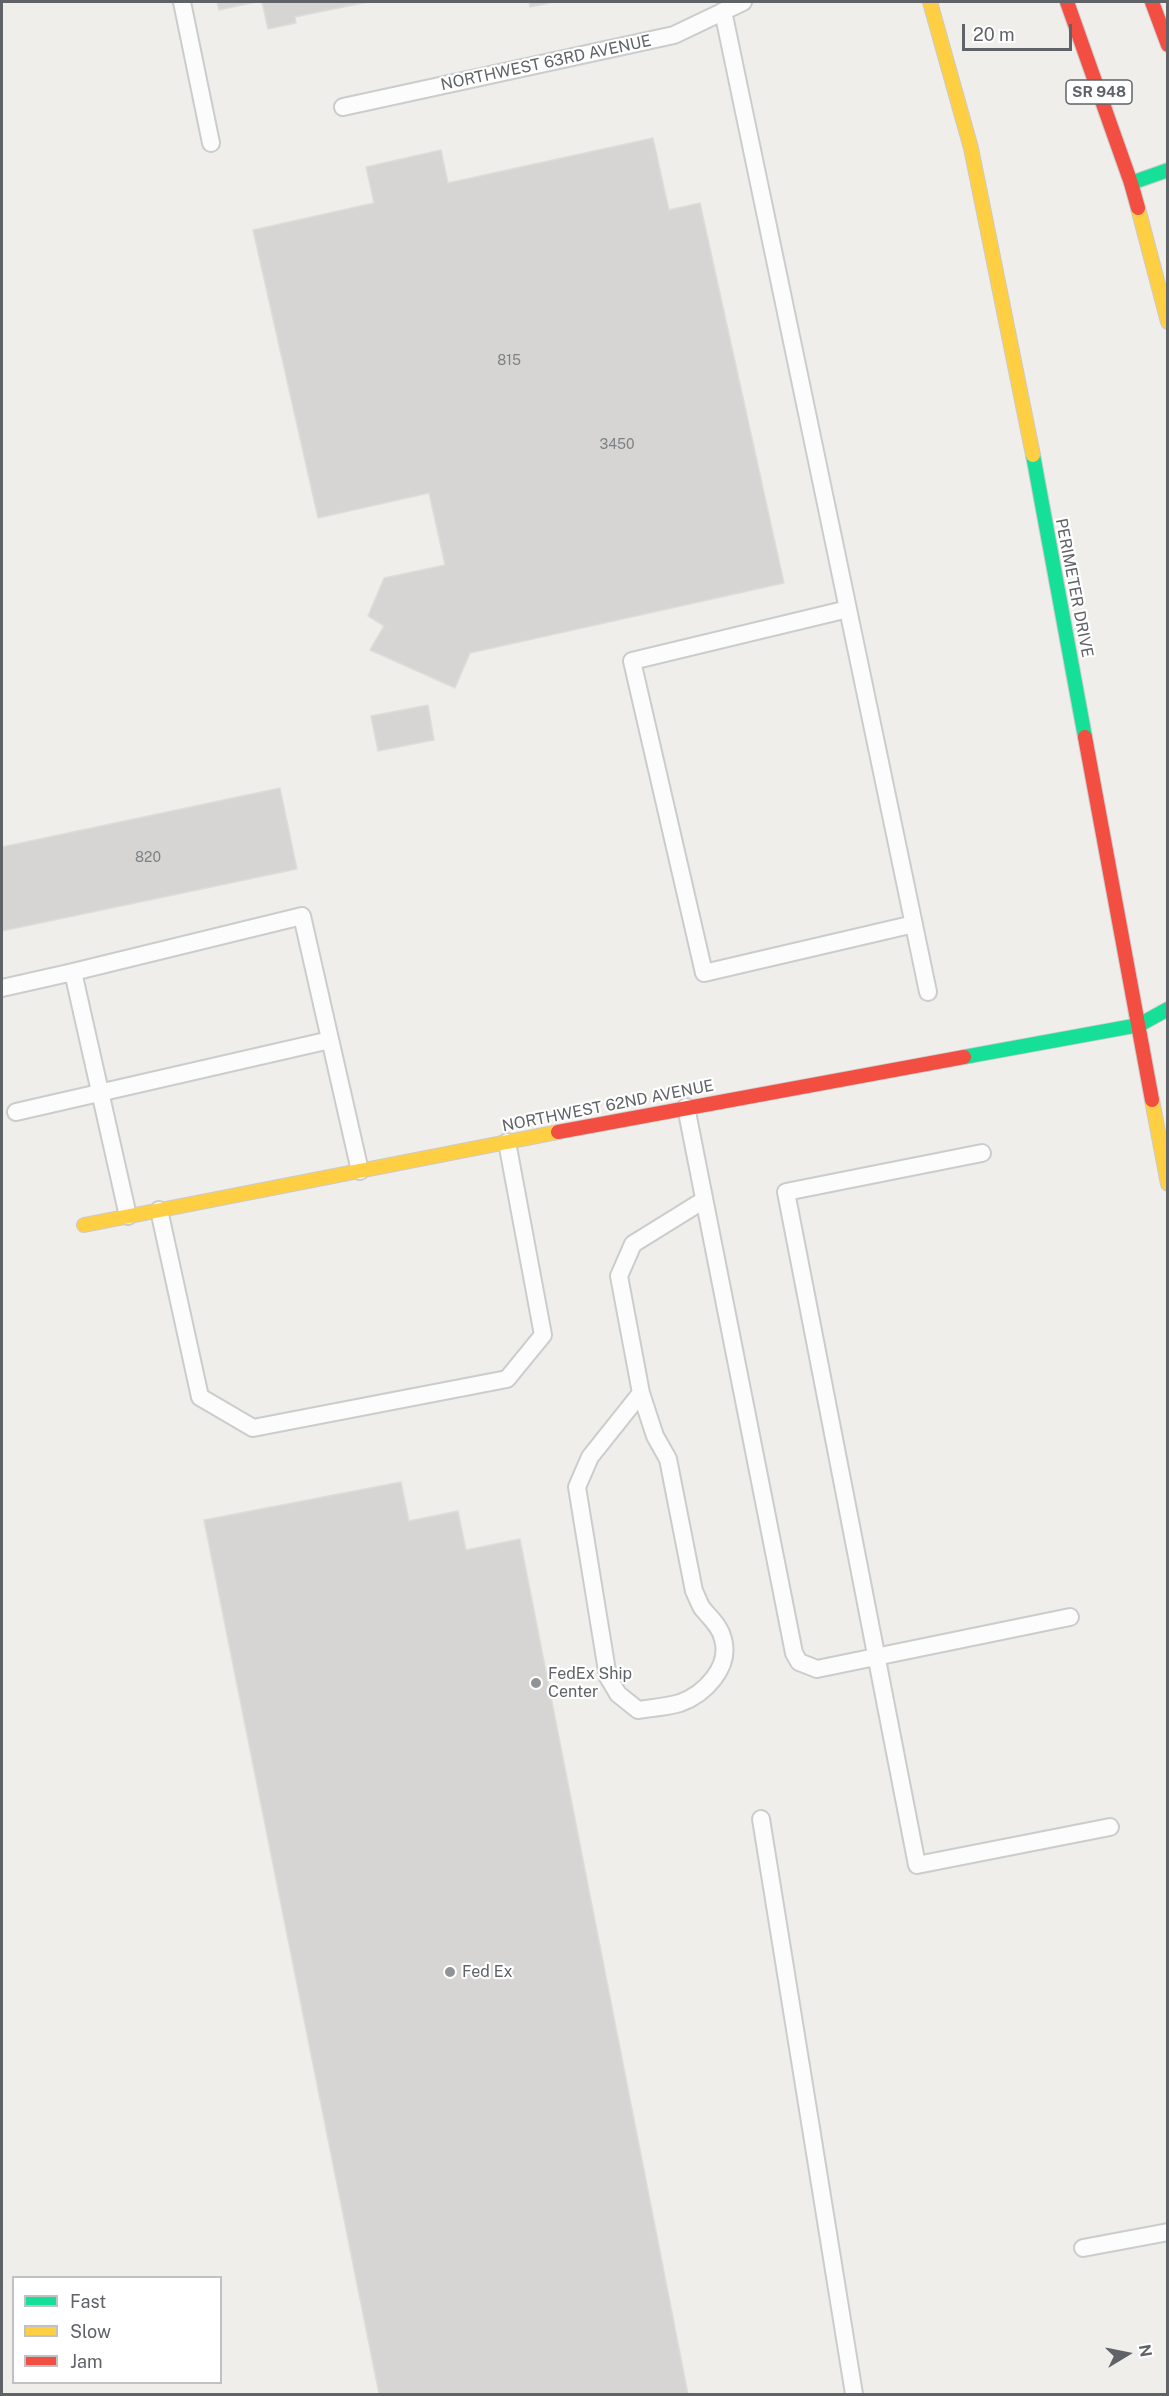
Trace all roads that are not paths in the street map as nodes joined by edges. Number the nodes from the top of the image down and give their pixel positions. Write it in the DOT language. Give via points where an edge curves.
graph roads {
  1 [pos="182,2"];
  2 [pos="743,2"];
  3 [pos="930,2"];
  4 [pos="1067,2"];
  5 [pos="1152,2"];
  6 [pos="723,11"];
  7 [pos="1167,45"];
  8 [pos="343,107"];
  9 [pos="211,143"];
  10 [pos="1167,170"];
  11 [pos="1131,183"];
  12 [pos="1167,322"];
  13 [pos="848,609"];
  14 [pos="914,924"];
  15 [pos="73,972"];
  16 [pos="2,988"];
  17 [pos="928,992"];
  18 [pos="1167,1010"];
  19 [pos="1139,1025"];
  20 [pos="1167,1026"];
  21 [pos="330,1040"];
  22 [pos="100,1093"];
  23 [pos="686,1107"];
  24 [pos="16,1112"];
  25 [pos="507,1142"];
  26 [pos="982,1153"];
  27 [pos="360,1171"];
  28 [pos="1167,1184"];
  29 [pos="704,1200"];
  30 [pos="159,1210"];
  31 [pos="128,1216"];
  32 [pos="84,1225"];
  33 [pos="641,1393"];
  34 [pos="1070,1617"];
  35 [pos="877,1658"];
  36 [pos="761,1819"];
  37 [pos="1110,1827"];
  38 [pos="1167,2232"];
  39 [pos="1083,2248"];
  40 [pos="854,2394"];
  1 -- 9 [label="lane"];
  2 -- 6 [label="lane, NORTHWEST 63RD AVENUE"];
  3 -- 19 [label="street, PERIMETER DRIVE" via="971,148 1017,371"];
  4 -- 11 [label="street, SR 948"];
  5 -- 7 [label="street"];
  6 -- 8 [label="lane, NORTHWEST 63RD AVENUE" via="674,34"];
  6 -- 13 [label="lane"];
  10 -- 11 [label="street"];
  11 -- 12 [label="street, SR 948"];
  13 -- 14 [label="lane"];
  13 -- 14 [label="lane" via="632,661 704,973"];
  14 -- 17 [label="lane"];
  15 -- 16 [label="lane"];
  15 -- 21 [label="lane" via="302,916"];
  15 -- 22 [label="lane"];
  18 -- 19 [label="street"];
  19 -- 20 [label="street"];
  19 -- 23 [label="street, NORTHWEST 62ND AVENUE"];
  19 -- 28 [label="street, PERIMETER DRIVE"];
  21 -- 22 [label="lane"];
  21 -- 27 [label="lane"];
  22 -- 24 [label="lane"];
  22 -- 31 [label="lane"];
  23 -- 25 [label="street, NORTHWEST 62ND AVENUE"];
  23 -- 29 [label="lane"];
  25 -- 27 [label="street, NORTHWEST 62ND AVENUE"];
  25 -- 30 [label="lane" via="543,1335 507,1379 253,1428 200,1397"];
  26 -- 35 [label="lane" via="786,1192"];
  27 -- 30 [label="street, NORTHWEST 62ND AVENUE"];
  29 -- 33 [label="lane" via="633,1244 619,1276"];
  29 -- 35 [label="lane" via="794,1653 799,1662 817,1669"];
  30 -- 31 [label="street, NORTHWEST 62ND AVENUE"];
  31 -- 32 [label="street, NORTHWEST 62ND AVENUE"];
  33 -- 33 [label="lane" via="590,1457 577,1487 608,1677 618,1694 638,1710 680,1703 700,1692 718,1674 724,1655 716,1623 694,1591 668,1459 654,1436"];
  34 -- 35 [label="lane"];
  35 -- 37 [label="lane" via="917,1865"];
  36 -- 40 [label="lane"];
  38 -- 39 [label="lane"];
}
